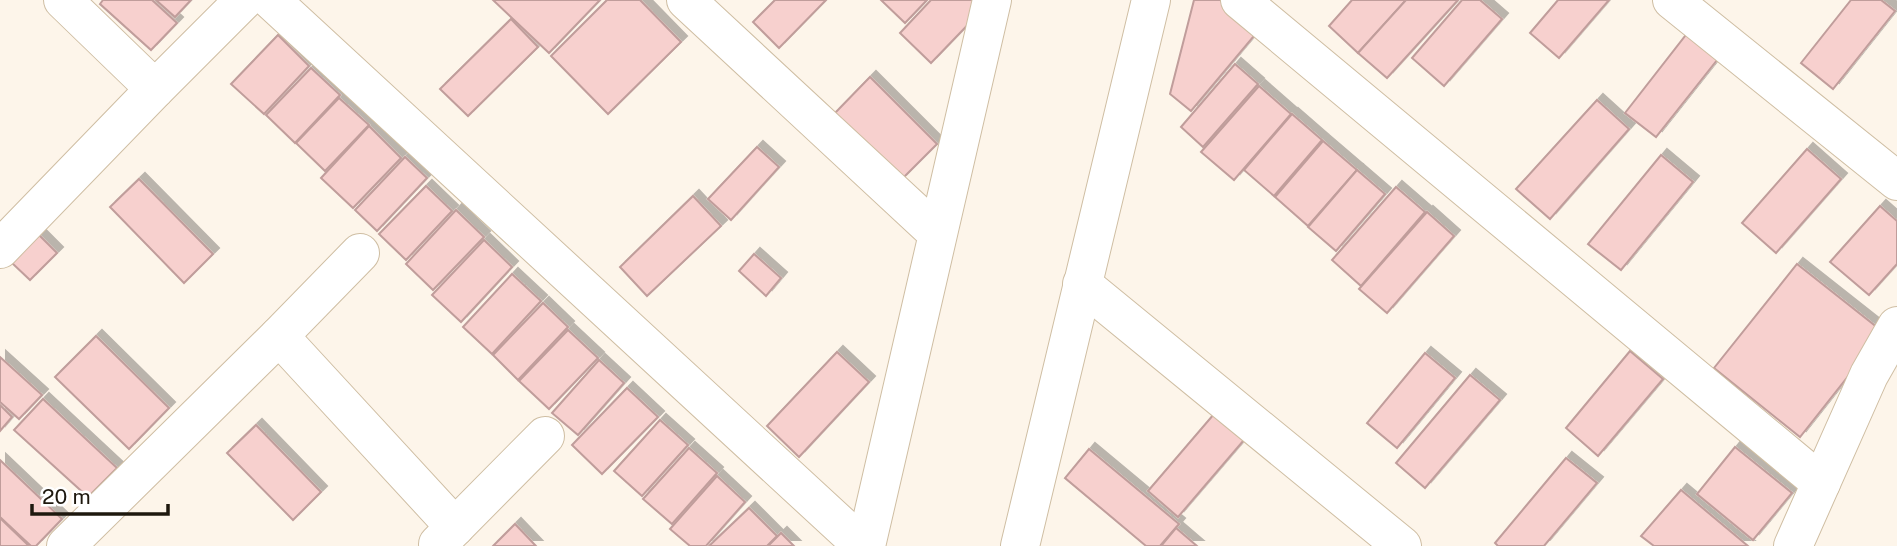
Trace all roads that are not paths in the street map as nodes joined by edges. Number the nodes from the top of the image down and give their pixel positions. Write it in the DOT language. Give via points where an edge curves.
graph roads {
  1 [pos="63,0"];
  2 [pos="244,0"];
  3 [pos="271,0"];
  4 [pos="686,0"];
  5 [pos="992,0"];
  6 [pos="1151,0"];
  7 [pos="1240,0"];
  8 [pos="1672,0"];
  9 [pos="155,89"];
  10 [pos="1897,181"];
  11 [pos="937,233"];
  12 [pos="0,249"];
  13 [pos="359,253"];
  14 [pos="1082,284"];
  15 [pos="1897,326"];
  16 [pos="279,337"];
  17 [pos="545,436"];
  18 [pos="1821,483"];
  19 [pos="445,537"];
  20 [pos="66,546"];
  21 [pos="864,546"];
  22 [pos="1020,546"];
  23 [pos="1402,546"];
  24 [pos="1793,546"];
  1 -- 9 [label="street"];
  2 -- 9 [label="street"];
  3 -- 21 [label="street"];
  4 -- 11 [label="street"];
  5 -- 11 [label="street"];
  6 -- 14 [label="street"];
  7 -- 18 [label="street"];
  8 -- 10 [label="street"];
  9 -- 12 [label="street"];
  11 -- 21 [label="street"];
  13 -- 16 [label="street"];
  14 -- 22 [label="street"];
  14 -- 23 [label="street"];
  15 -- 18 [label="street" via="1869,375"];
  16 -- 19 [label="street"];
  16 -- 20 [label="street"];
  17 -- 19 [label="street"];
  18 -- 24 [label="street"];
}
